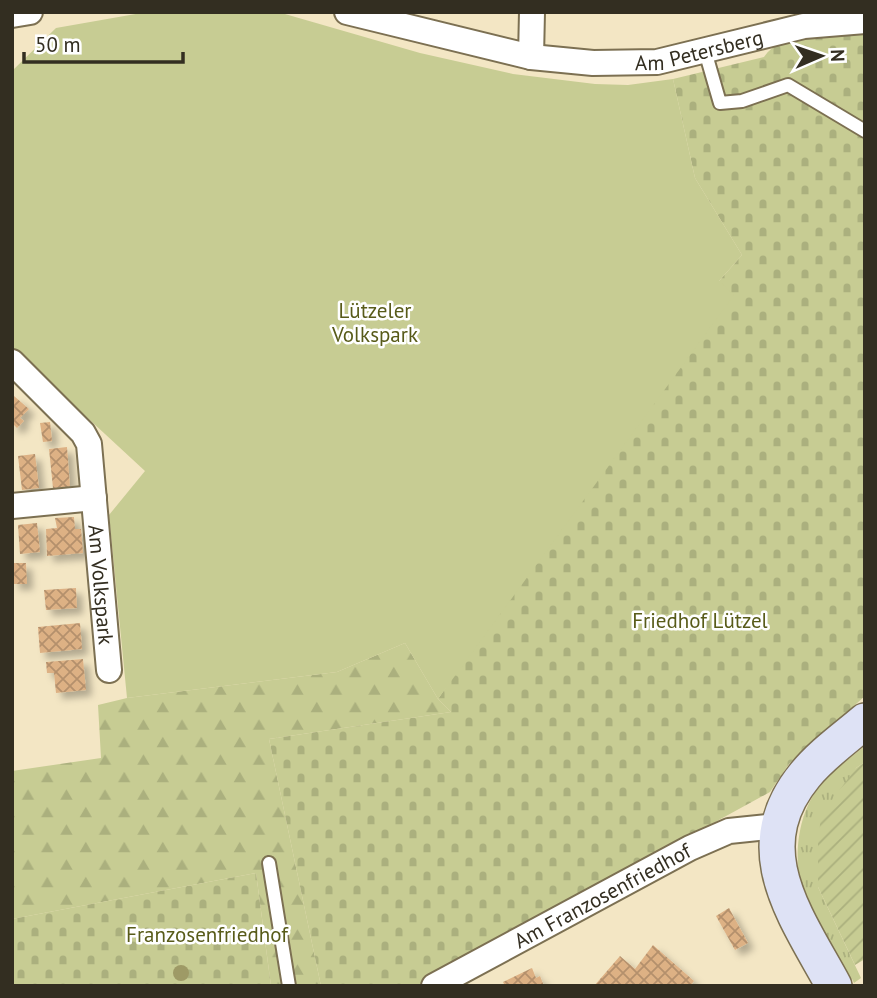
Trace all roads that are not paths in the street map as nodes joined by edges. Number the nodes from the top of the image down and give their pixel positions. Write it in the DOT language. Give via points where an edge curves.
graph roads {
  1 [pos="30,12"];
  2 [pos="348,12"];
  3 [pos="532,12"];
  4 [pos="12,15"];
  5 [pos="865,21"];
  6 [pos="705,51"];
  7 [pos="531,57"];
  8 [pos="865,131"];
  9 [pos="12,362"];
  10 [pos="94,498"];
  11 [pos="12,506"];
  12 [pos="109,670"];
  13 [pos="865,721"];
  14 [pos="778,826"];
  15 [pos="269,863"];
  16 [pos="289,986"];
  17 [pos="434,986"];
  18 [pos="834,986"];
  1 -- 4 [label="street"];
  2 -- 7 [label="street, Am Petersberg"];
  3 -- 7 [label="street"];
  5 -- 6 [label="street, Am Petersberg" via="804,26"];
  6 -- 7 [label="street, Am Petersberg" via="657,62 593,63"];
  6 -- 8 [label="lane" via="720,103 742,101 788,85"];
  9 -- 10 [label="street, Am Volkspark" via="83,433 89,444"];
  10 -- 11 [label="street, Am Volkspark"];
  10 -- 12 [label="street, Am Volkspark"];
  13 -- 14 [label="main road" via="807,772"];
  14 -- 17 [label="street, Am Franzosenfriedhof" via="729,831 690,848"];
  14 -- 18 [label="main road" via="779,877"];
  15 -- 16 [label="lane"];
}
